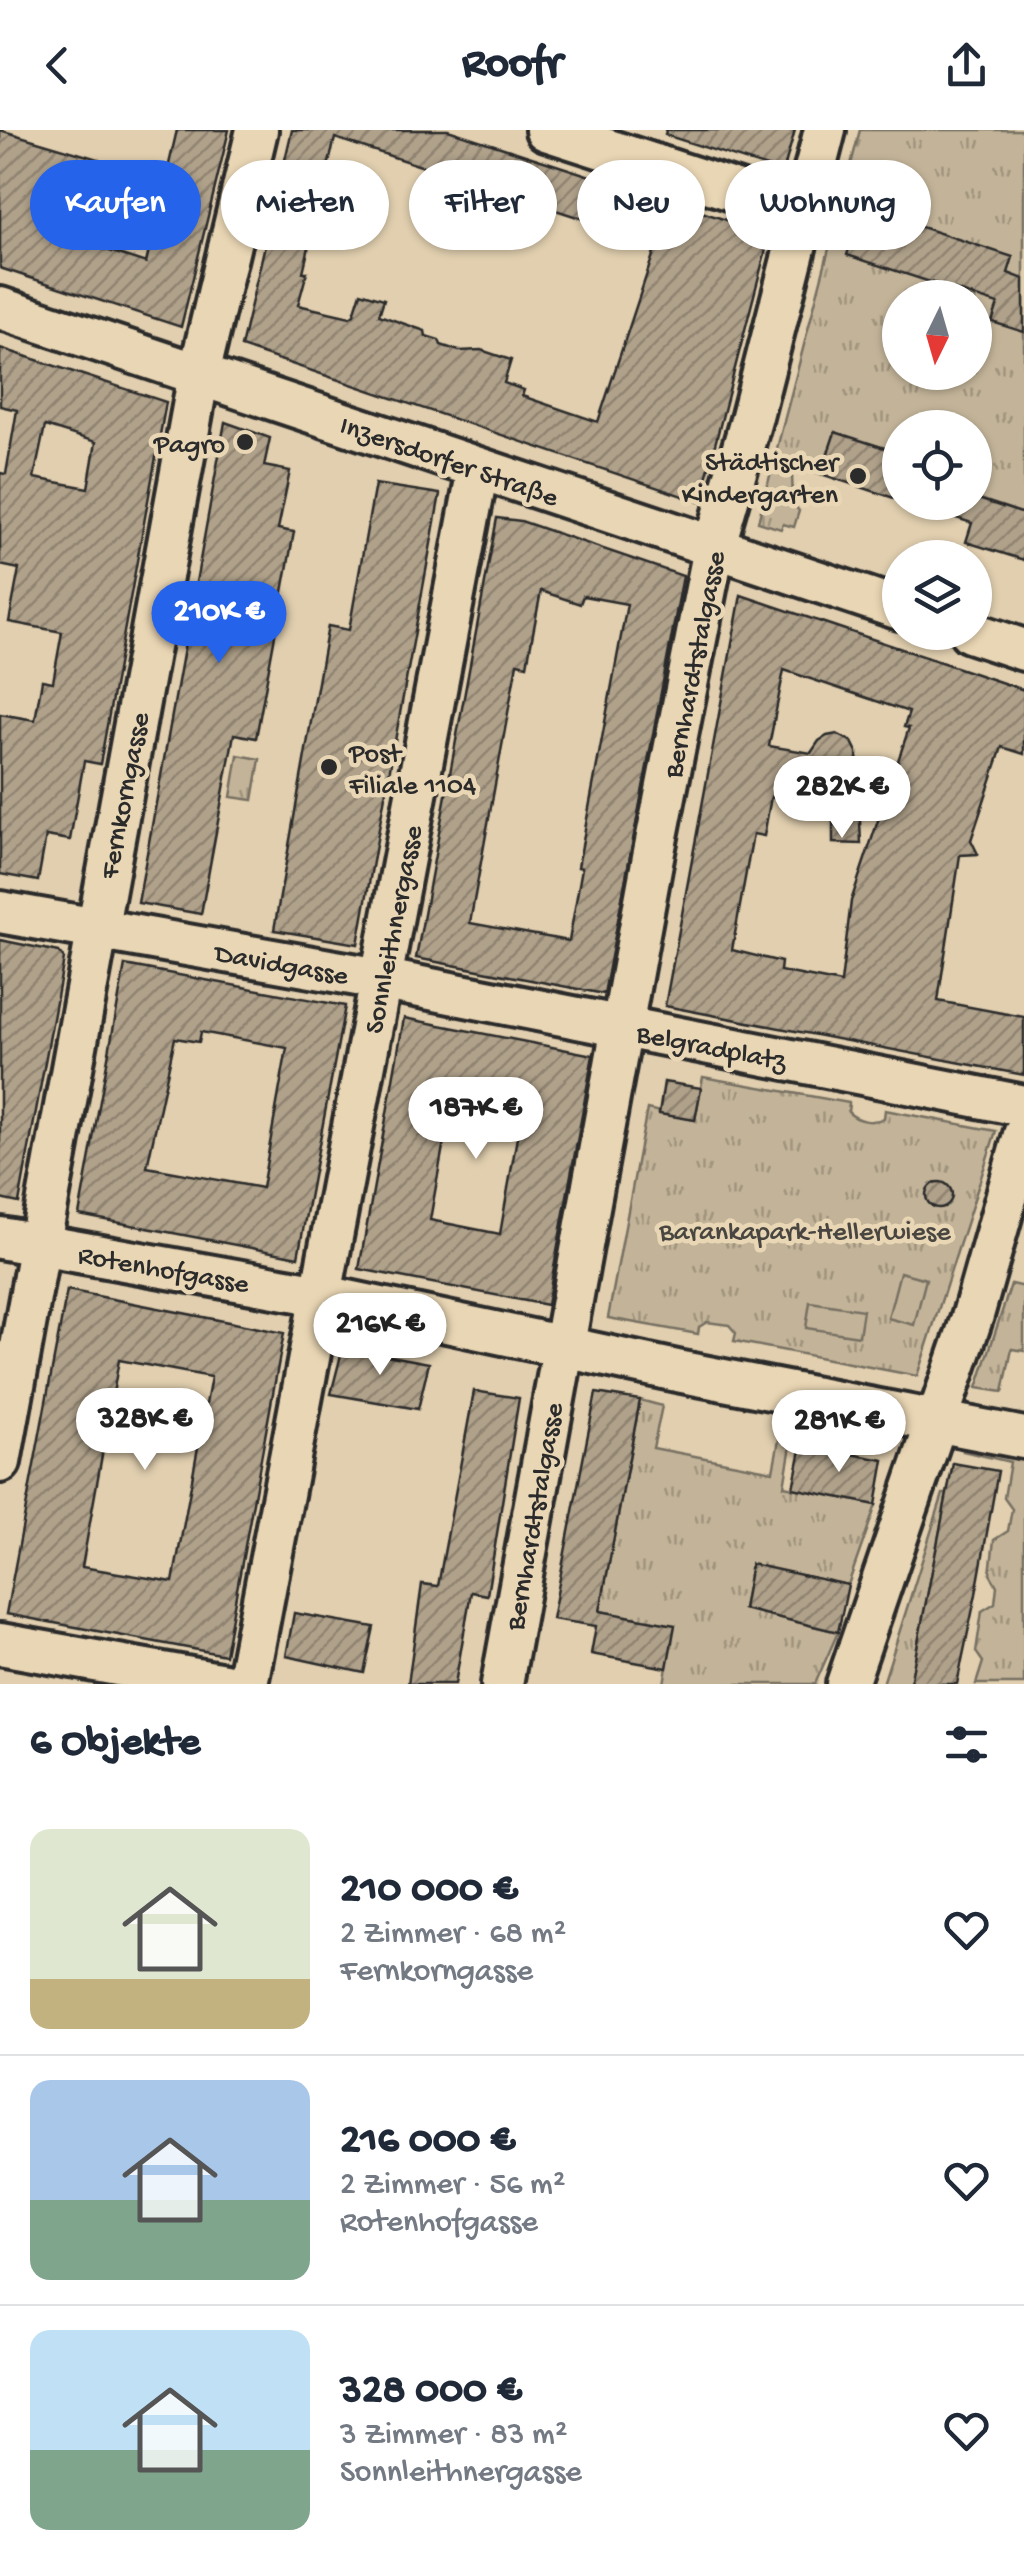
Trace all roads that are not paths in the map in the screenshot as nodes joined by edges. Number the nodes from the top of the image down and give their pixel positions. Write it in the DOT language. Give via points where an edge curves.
graph roads {
  1 [pos="257,130"];
  2 [pos="546,130"];
  3 [pos="825,130"];
  4 [pos="817,160"];
  5 [pos="725,187"];
  6 [pos="794,250"];
  7 [pos="0,308"];
  8 [pos="200,374"];
  9 [pos="478,469"];
  10 [pos="714,548"];
  11 [pos="882,603"];
  12 [pos="992,639"];
  13 [pos="1024,650"];
  14 [pos="0,912"];
  15 [pos="96,930"];
  16 [pos="380,979"];
  17 [pos="623,1028"];
  18 [pos="1024,1106"];
  19 [pos="1024,1135"];
  20 [pos="0,1238"];
  21 [pos="40,1245"];
  22 [pos="320,1295"];
  23 [pos="564,1348"];
  24 [pos="938,1422"];
  25 [pos="1024,1438"];
  26 [pos="0,1462"];
  27 [pos="0,1644"];
  28 [pos="224,1684"];
  29 [pos="248,1684"];
  30 [pos="502,1684"];
  31 [pos="848,1684"];
  1 -- 8 [label="street, Fernkorngasse"];
  2 -- 5 [label="street"];
  3 -- 4 [label="street, Bernhardtstalgasse"];
  6 -- 10 [label="street, Bernhardtstalgasse"];
  7 -- 8 [label="street, Inzersdorfer Straße"];
  8 -- 9 [label="street, Inzersdorfer Straße"];
  8 -- 15 [label="street, Fernkorngasse"];
  9 -- 10 [label="street, Inzersdorfer Straße"];
  9 -- 16 [label="street, Sonnleithnergasse"];
  10 -- 11 [label="street, Inzersdorfer Straße"];
  10 -- 17 [label="street, Bernhardtstalgasse"];
  12 -- 13 [label="street"];
  14 -- 15 [label="street, Davidgasse"];
  15 -- 16 [label="street, Davidgasse"];
  15 -- 21 [label="street, Fernkorngasse"];
  16 -- 17 [label="street, Davidgasse"];
  16 -- 22 [label="street, Sonnleithnergasse"];
  17 -- 18 [label="street, Belgradplatz"];
  17 -- 23 [label="street, Belgradplatz"];
  19 -- 24 [label="street"];
  20 -- 21 [label="street, Rotenhofgasse"];
  21 -- 22 [label="street, Rotenhofgasse"];
  21 -- 26 [label="street, Fernkorngasse"];
  22 -- 23 [label="street, Rotenhofgasse"];
  22 -- 29 [label="street, Sonnleithnergasse"];
  23 -- 24 [label="street"];
  23 -- 30 [label="street, Bernhardtstalgasse"];
  24 -- 25 [label="street"];
  24 -- 31 [label="street"];
  27 -- 28 [label="street"];
}
